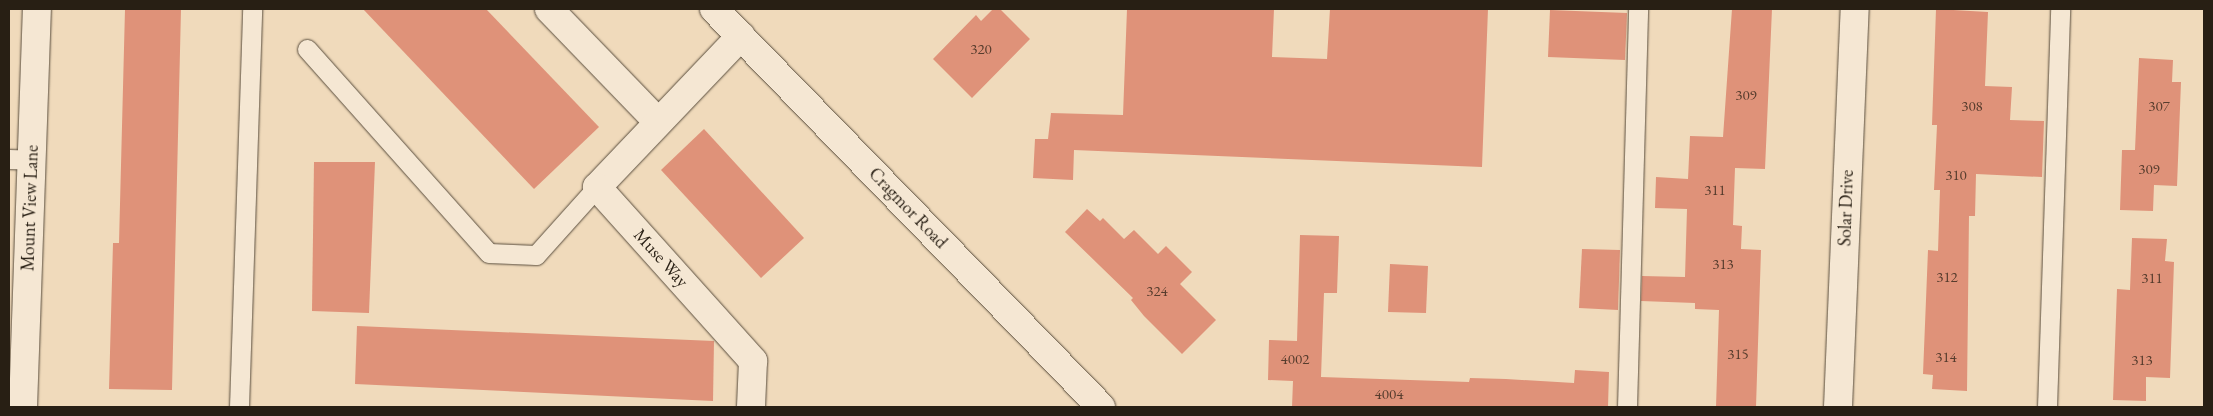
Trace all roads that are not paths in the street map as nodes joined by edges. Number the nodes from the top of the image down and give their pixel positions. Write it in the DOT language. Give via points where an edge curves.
graph roads {
  1 [pos="37,9"];
  2 [pos="252,9"];
  3 [pos="549,9"];
  4 [pos="714,9"];
  5 [pos="1638,9"];
  6 [pos="1855,9"];
  7 [pos="2060,9"];
  8 [pos="741,36"];
  9 [pos="307,49"];
  10 [pos="658,122"];
  11 [pos="20,159"];
  12 [pos="597,187"];
  13 [pos="23,407"];
  14 [pos="239,407"];
  15 [pos="751,407"];
  16 [pos="1101,407"];
  17 [pos="1627,407"];
  18 [pos="1838,407"];
  19 [pos="2047,407"];
  1 -- 11 [label="street, Mount View Lane"];
  2 -- 14 [label="lane"];
  3 -- 10 [label="street"];
  4 -- 8 [label="street, Cragmor Road"];
  5 -- 17 [label="lane"];
  6 -- 18 [label="street, Solar Drive"];
  7 -- 19 [label="lane"];
  8 -- 10 [label="street"];
  8 -- 16 [label="street, Cragmor Road"];
  9 -- 12 [label="lane" via="489,253 536,254"];
  10 -- 12 [label="street"];
  11 -- 13 [label="street, Mount View Lane"];
  12 -- 15 [label="street, Muse Way" via="753,361"];
}
